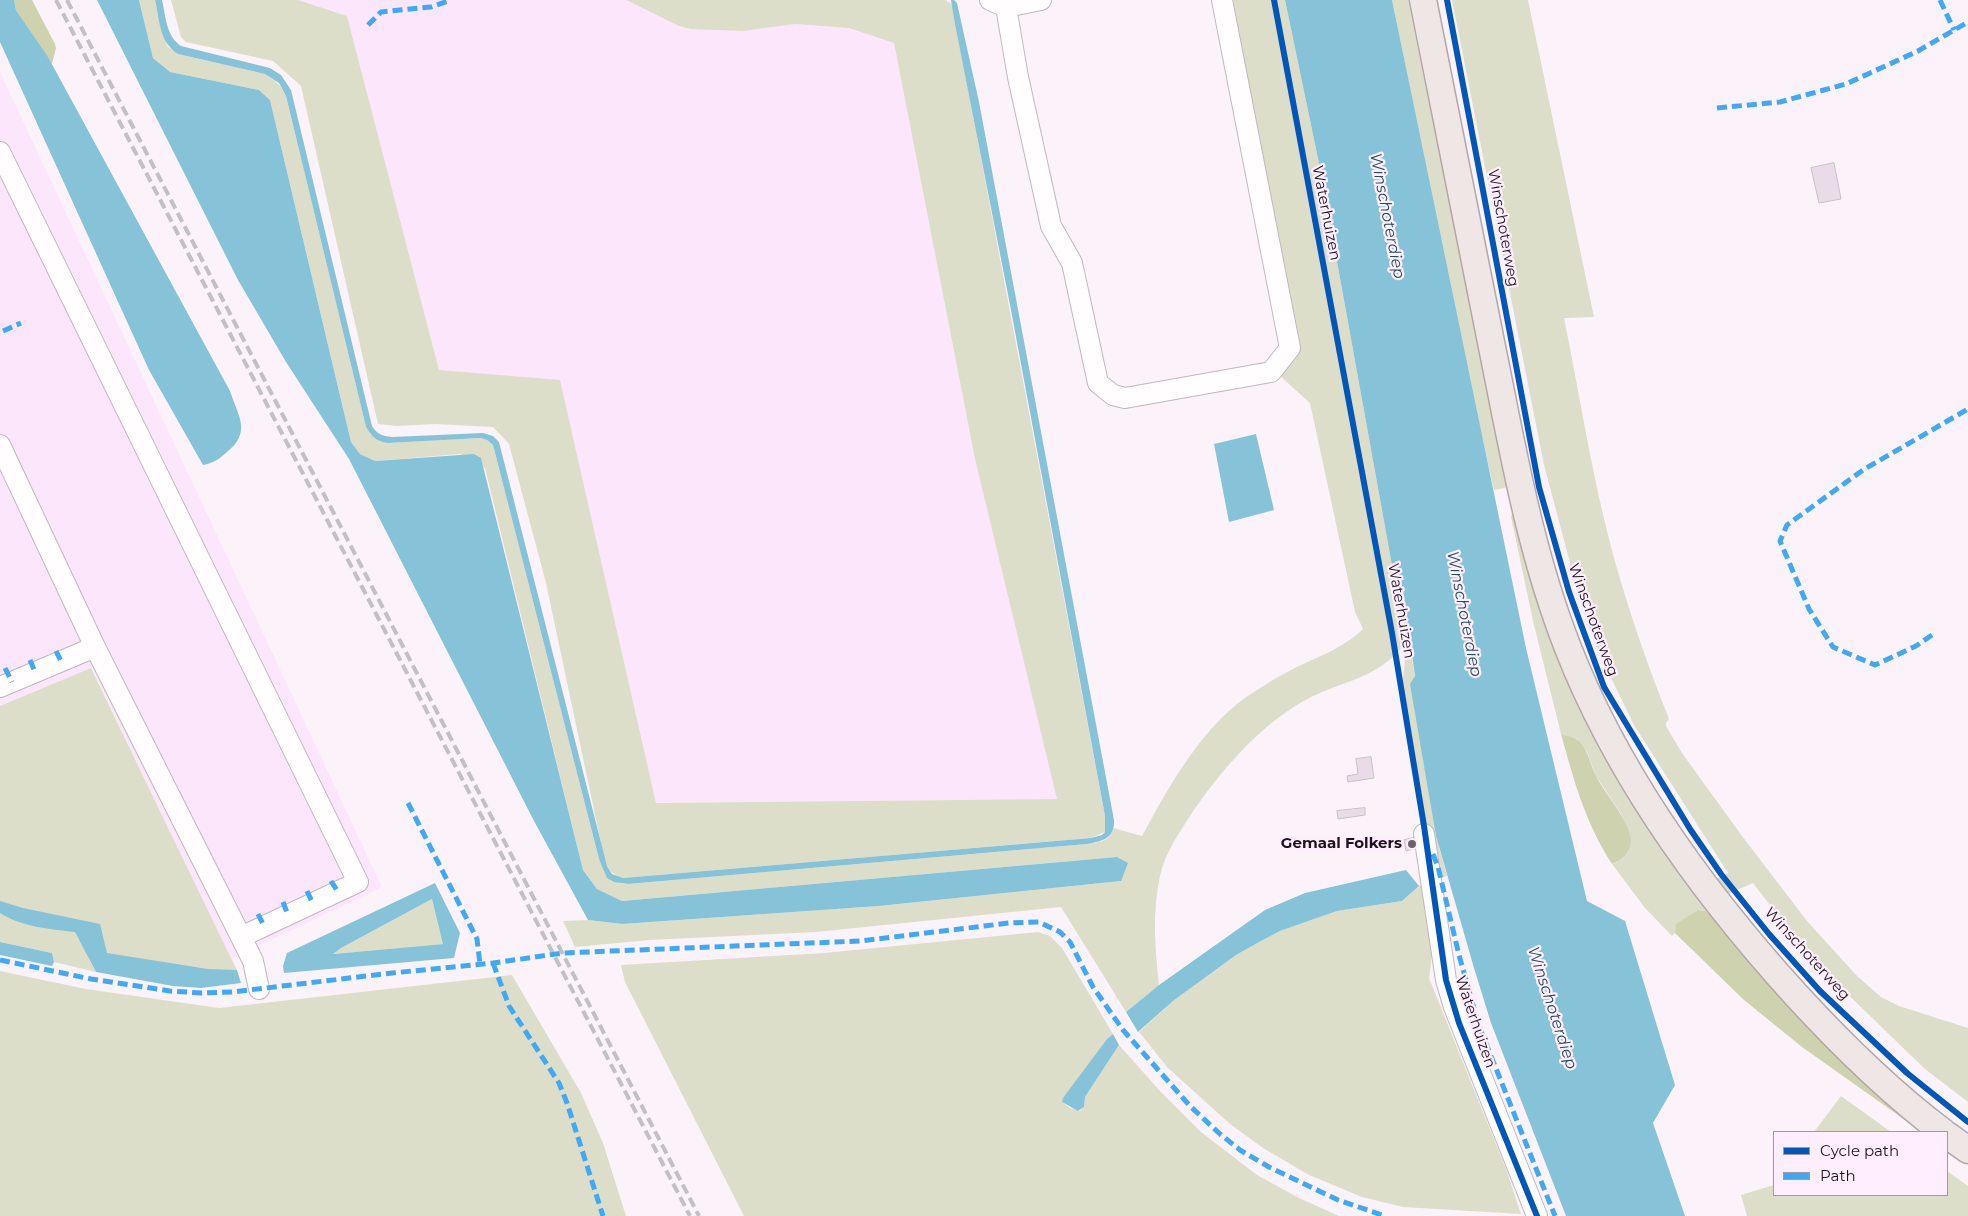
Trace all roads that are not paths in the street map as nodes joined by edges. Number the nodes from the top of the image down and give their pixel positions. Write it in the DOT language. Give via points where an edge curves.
graph roads {
  1 [pos="1041,0"];
  2 [pos="1222,0"];
  3 [pos="1424,0"];
  4 [pos="998,3"];
  5 [pos="0,152"];
  6 [pos="0,445"];
  7 [pos="95,647"];
  8 [pos="0,687"];
  9 [pos="1424,834"];
  10 [pos="241,936"];
  11 [pos="258,989"];
  12 [pos="1942,1131"];
  13 [pos="1948,1136"];
  14 [pos="1968,1150"];
  15 [pos="1537,1216"];
  1 -- 4 [label="street"];
  2 -- 4 [label="street" via="1290,348 1270,372 1125,398 1113,395 1098,383 1072,262 1051,226"];
  3 -- 12 [label="main road, Winschoterweg" via="1521,492 1549,595 1569,652 1612,742 1682,854 1723,909 1775,972 1866,1068"];
  5 -- 10 [label="street" via="358,882"];
  6 -- 7 [label="street"];
  7 -- 8 [label="street"];
  7 -- 10 [label="street"];
  9 -- 15 [label="street, Waterhuizen" via="1446,980"];
  10 -- 11 [label="street" via="253,961"];
  13 -- 14 [label="main road"];
}
